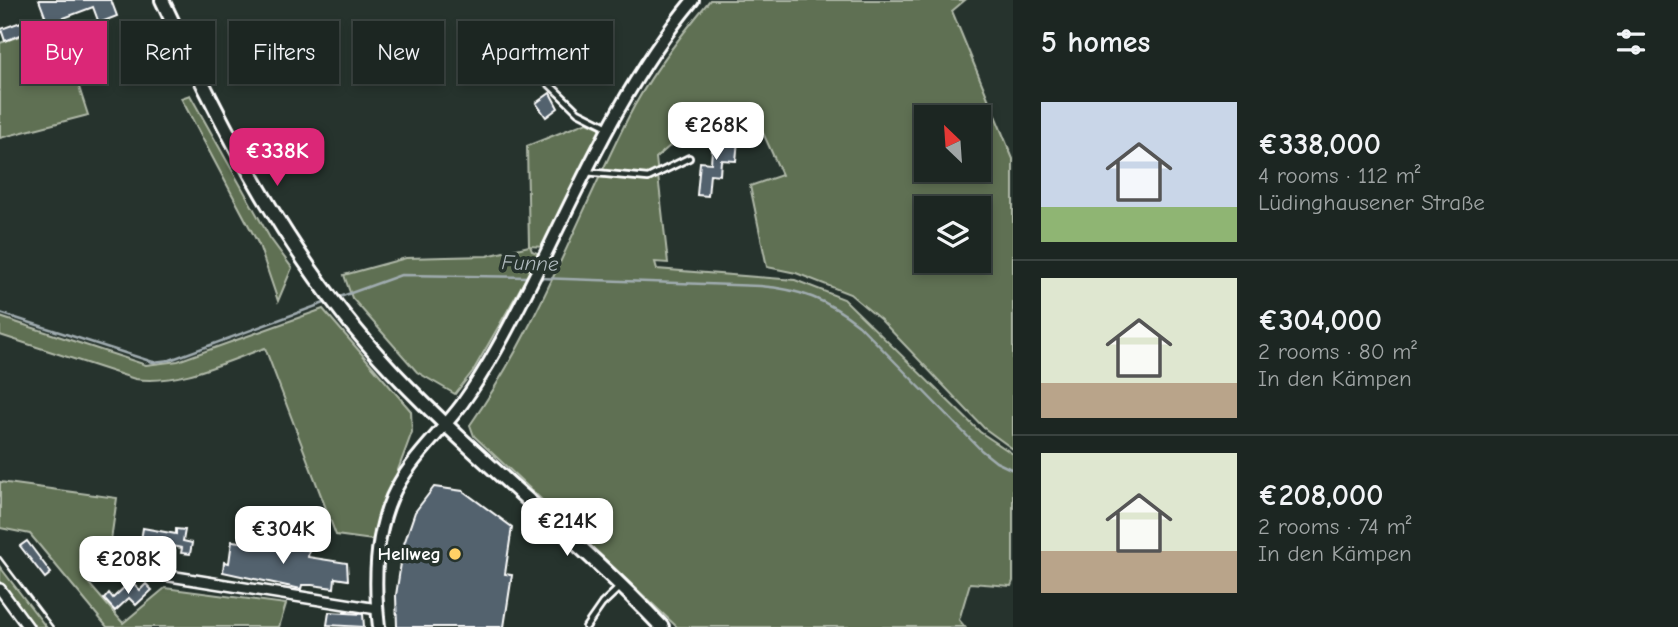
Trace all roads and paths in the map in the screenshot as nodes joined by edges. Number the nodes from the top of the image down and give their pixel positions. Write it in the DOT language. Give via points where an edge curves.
graph roads {
  1 [pos="162,0"];
  2 [pos="693,0"];
  3 [pos="549,84"];
  4 [pos="609,127"];
  5 [pos="689,158"];
  6 [pos="585,172"];
  7 [pos="444,423"];
  8 [pos="101,565"];
  9 [pos="622,586"];
  10 [pos="0,589"];
  11 [pos="377,609"];
  12 [pos="29,627"];
  13 [pos="379,627"];
  14 [pos="586,627"];
  15 [pos="662,627"];
  1 -- 7 [label="main road" via="243,164 288,238 340,310"];
  2 -- 4 [label="street" via="650,58"];
  3 -- 4 [label="lane" via="578,112"];
  4 -- 6 [label="street"];
  5 -- 6 [label="lane" via="648,178"];
  6 -- 7 [label="street" via="495,352"];
  7 -- 9 [label="main road"];
  7 -- 11 [label="street" via="392,497 377,557"];
  8 -- 11 [label="street"];
  9 -- 14 [label="lane"];
  9 -- 15 [label="main road"];
  10 -- 12 [label="street"];
  11 -- 13 [label="street"];
}
